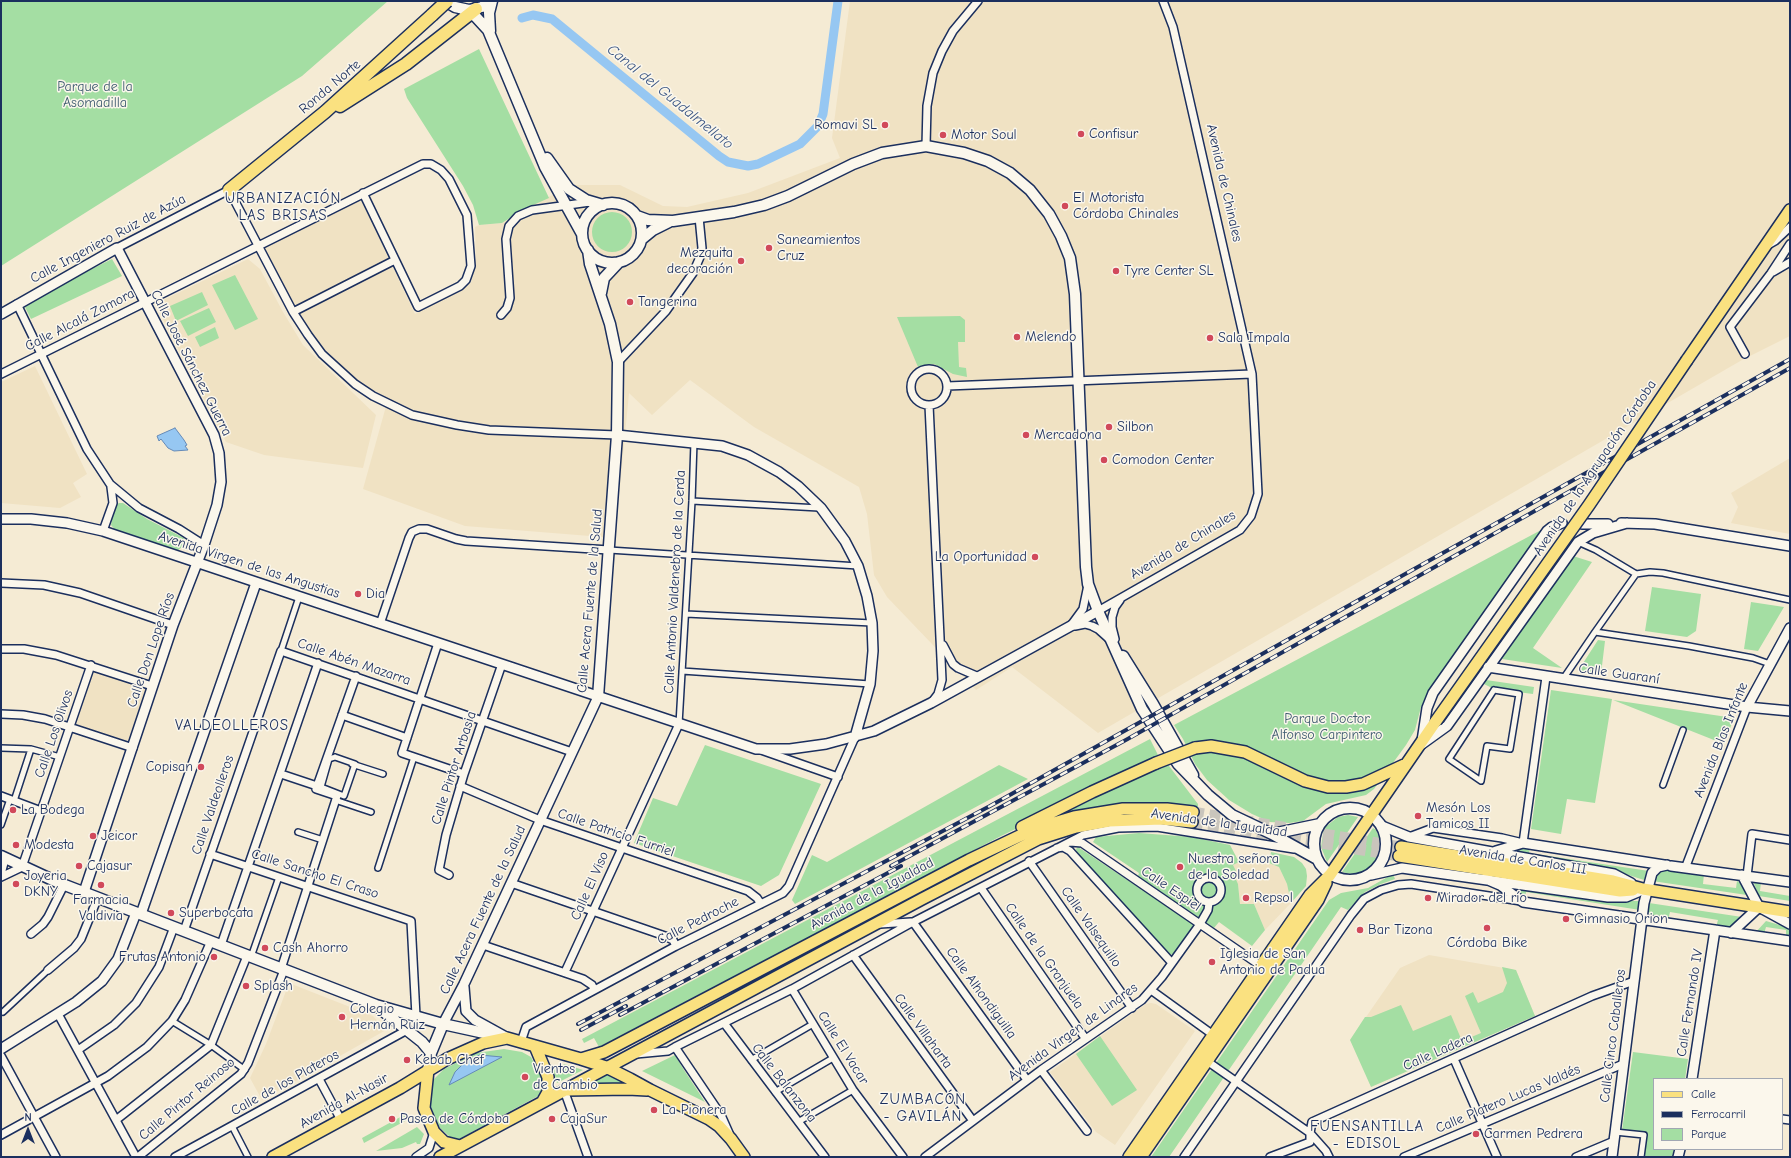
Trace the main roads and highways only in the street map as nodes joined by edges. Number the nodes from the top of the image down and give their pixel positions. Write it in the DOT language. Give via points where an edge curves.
graph roads {
  1 [pos="446,1"];
  2 [pos="492,1"];
  3 [pos="469,10"];
  4 [pos="491,37"];
  5 [pos="325,112"];
  6 [pos="534,139"];
  7 [pos="229,190"];
  8 [pos="603,205"];
  9 [pos="1790,210"];
  10 [pos="637,216"];
  11 [pos="673,221"];
  12 [pos="582,234"];
  13 [pos="642,239"];
  14 [pos="588,250"];
  15 [pos="619,262"];
  16 [pos="601,293"];
  17 [pos="1106,630"];
  18 [pos="598,696"];
  19 [pos="1405,765"];
  20 [pos="1200,787"];
  21 [pos="1371,814"];
  22 [pos="1320,824"];
  23 [pos="1272,834"];
  24 [pos="1400,852"];
  25 [pos="3,857"];
  26 [pos="1317,859"];
  27 [pos="969,860"];
  28 [pos="1330,875"];
  29 [pos="1790,912"];
  30 [pos="376,1005"];
  31 [pos="443,1024"];
  32 [pos="507,1038"];
  33 [pos="1218,1038"];
  34 [pos="535,1046"];
  35 [pos="431,1053"];
  36 [pos="580,1058"];
  37 [pos="1203,1059"];
  38 [pos="606,1067"];
  39 [pos="428,1070"];
  40 [pos="564,1090"];
  41 [pos="650,1090"];
  42 [pos="544,1101"];
  43 [pos="460,1146"];
  44 [pos="273,1157"];
  45 [pos="440,1157"];
  46 [pos="744,1157"];
  47 [pos="1129,1157"];
  48 [pos="1141,1157"];
  1 -- 3 [label="main road"];
  1 -- 5 [label="highway, Ronda Norte, bridge"];
  2 -- 3 [label="main road"];
  2 -- 4 [label="main road" via="488,13"];
  3 -- 4 [label="main road" via="480,20"];
  3 -- 5 [label="highway" via="406,64 344,104"];
  4 -- 6 [label="main road"];
  5 -- 7 [label="highway, Ronda Norte"];
  6 -- 8 [label="main road" via="569,189 586,200"];
  6 -- 12 [label="main road" via="549,174"];
  8 -- 10 [label="main road" via="620,204"];
  8 -- 12 [label="main road" via="589,214"];
  9 -- 19 [label="main road, Avenida de la Agrupación Córdoba, bridge" via="1589,505"];
  10 -- 11 [label="main road" via="648,220"];
  10 -- 13 [label="main road"];
  11 -- 13 [label="main road" via="653,230"];
  11 -- 17 [label="main road" via="764,205 852,164 882,153 926,146 964,153 988,161 1010,173 1030,190 1050,214 1070,258 1074,294 1088,584"];
  12 -- 14 [label="main road"];
  13 -- 15 [label="main road" via="632,256"];
  14 -- 15 [label="main road" via="598,260"];
  14 -- 16 [label="main road, Calle Acera Fuente de la Salud" via="590,264"];
  15 -- 16 [label="main road" via="604,278"];
  16 -- 18 [label="main road, Calle Acera Fuente de la Salud" via="618,362 617,434"];
  17 -- 20 [label="main road" via="1153,704"];
  17 -- 20 [label="main road" via="1142,709 1178,764"];
  19 -- 21 [label="main road, Avenida de la Agrupación Córdoba"];
  19 -- 27 [label="main road, bridge" via="1363,784 1328,787 1305,781 1245,752 1211,746 1195,748 1156,763 1060,808 994,842"];
  20 -- 23 [label="main road" via="1232,815"];
  21 -- 22 [label="main road" via="1355,809 1338,810"];
  21 -- 28 [label="main road, Avenida de la Agrupación Córdoba"];
  21 -- 28 [label="main road" via="1382,826 1386,836 1387,848 1379,867 1370,875 1350,881"];
  22 -- 23 [label="main road"];
  22 -- 26 [label="main road" via="1314,841"];
  23 -- 26 [label="main road"];
  24 -- 29 [label="main road, Avenida de Carlos III" via="1620,891 1645,890"];
  25 -- 30 [label="main road" via="64,885"];
  26 -- 28 [label="main road"];
  27 -- 36 [label="main road, Avenida de la Igualdad" via="604,1052"];
  27 -- 38 [label="main road, Avenida de la Igualdad" via="1034,829 1074,817 1140,808 1192,817 1125,819 1090,824 1063,830 1010,852"];
  28 -- 33 [label="main road, Avenida de la Agrupación Córdoba" via="1318,900"];
  28 -- 33 [label="main road, Avenida de la Agrupación Córdoba" via="1310,895 1261,966"];
  30 -- 31 [label="main road"];
  30 -- 35 [label="main road" via="422,1042"];
  31 -- 32 [label="main road"];
  31 -- 35 [label="main road"];
  32 -- 34 [label="main road"];
  32 -- 39 [label="main road" via="465,1050"];
  33 -- 37 [label="main road, Avenida de la Agrupación Córdoba"];
  34 -- 36 [label="main road, Avenida de la Igualdad"];
  34 -- 42 [label="main road" via="548,1077 548,1092"];
  35 -- 39 [label="main road"];
  36 -- 38 [label="main road, Avenida de la Igualdad"];
  37 -- 47 [label="main road, Avenida de la Agrupación Córdoba"];
  37 -- 48 [label="main road, Avenida de la Agrupación Córdoba"];
  38 -- 40 [label="main road, Avenida de la Igualdad"];
  38 -- 41 [label="main road"];
  39 -- 43 [label="main road" via="424,1108 434,1132 444,1142"];
  39 -- 44 [label="main road, Avenida Al-Nasir"];
  40 -- 41 [label="main road"];
  40 -- 42 [label="main road, Avenida de la Igualdad"];
  41 -- 46 [label="main road" via="719,1126"];
  42 -- 43 [label="main road"];
  43 -- 45 [label="main road"];
}
